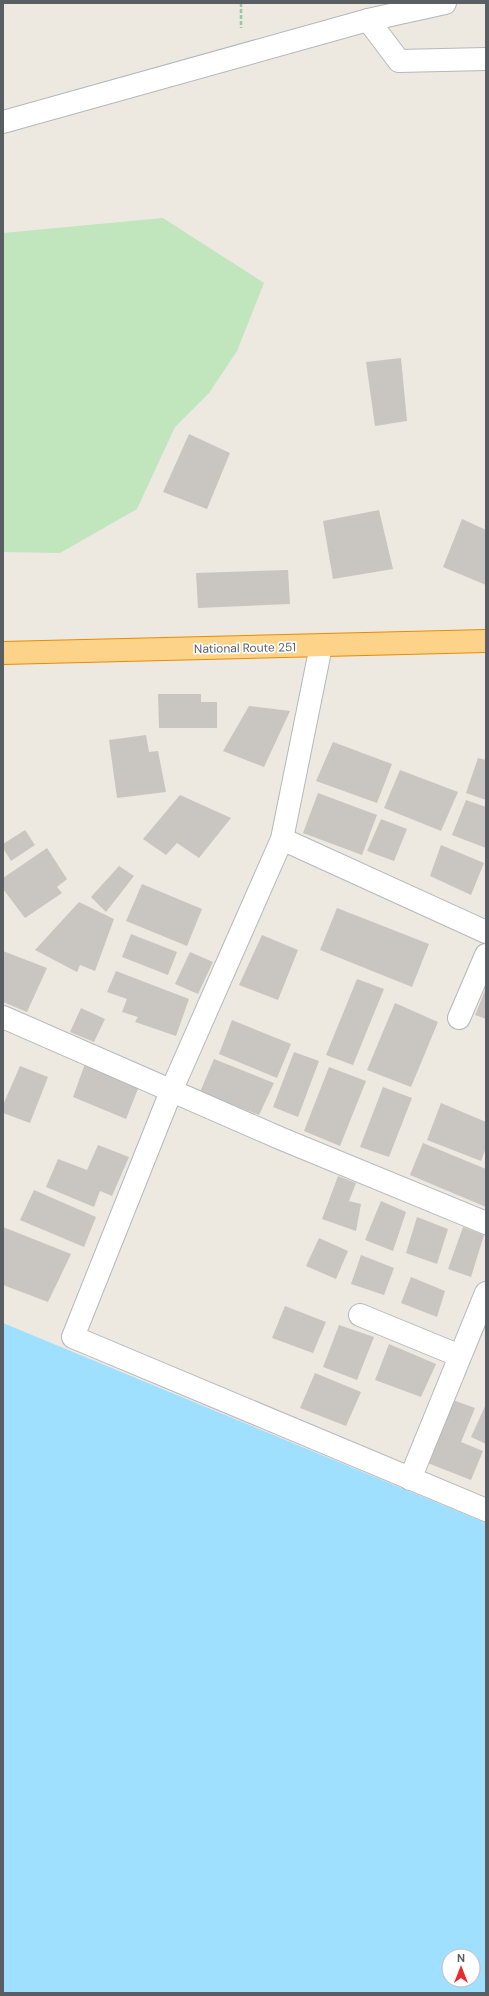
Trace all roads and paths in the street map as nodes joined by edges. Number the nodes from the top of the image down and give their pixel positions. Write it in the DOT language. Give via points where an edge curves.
graph roads {
  1 [pos="241,3"];
  2 [pos="445,3"];
  3 [pos="368,20"];
  4 [pos="241,29"];
  5 [pos="486,59"];
  6 [pos="3,122"];
  7 [pos="486,641"];
  8 [pos="321,646"];
  9 [pos="3,654"];
  10 [pos="282,838"];
  11 [pos="486,932"];
  12 [pos="486,955"];
  13 [pos="3,1017"];
  14 [pos="459,1018"];
  15 [pos="172,1089"];
  16 [pos="486,1223"];
  17 [pos="486,1293"];
  18 [pos="360,1315"];
  19 [pos="460,1356"];
  20 [pos="410,1479"];
  21 [pos="486,1510"];
  1 -- 4 [label="path"];
  2 -- 3 [label="street"];
  3 -- 5 [label="street" via="399,62"];
  3 -- 6 [label="street"];
  7 -- 8 [label="highway, National Route 251"];
  8 -- 9 [label="highway, National Route 251"];
  8 -- 10 [label="street"];
  10 -- 11 [label="street"];
  10 -- 15 [label="street"];
  12 -- 14 [label="street"];
  13 -- 15 [label="street"];
  15 -- 16 [label="street" via="282,1139"];
  15 -- 20 [label="street" via="73,1337"];
  17 -- 19 [label="street"];
  18 -- 19 [label="street"];
  19 -- 20 [label="street"];
  20 -- 21 [label="street"];
}
